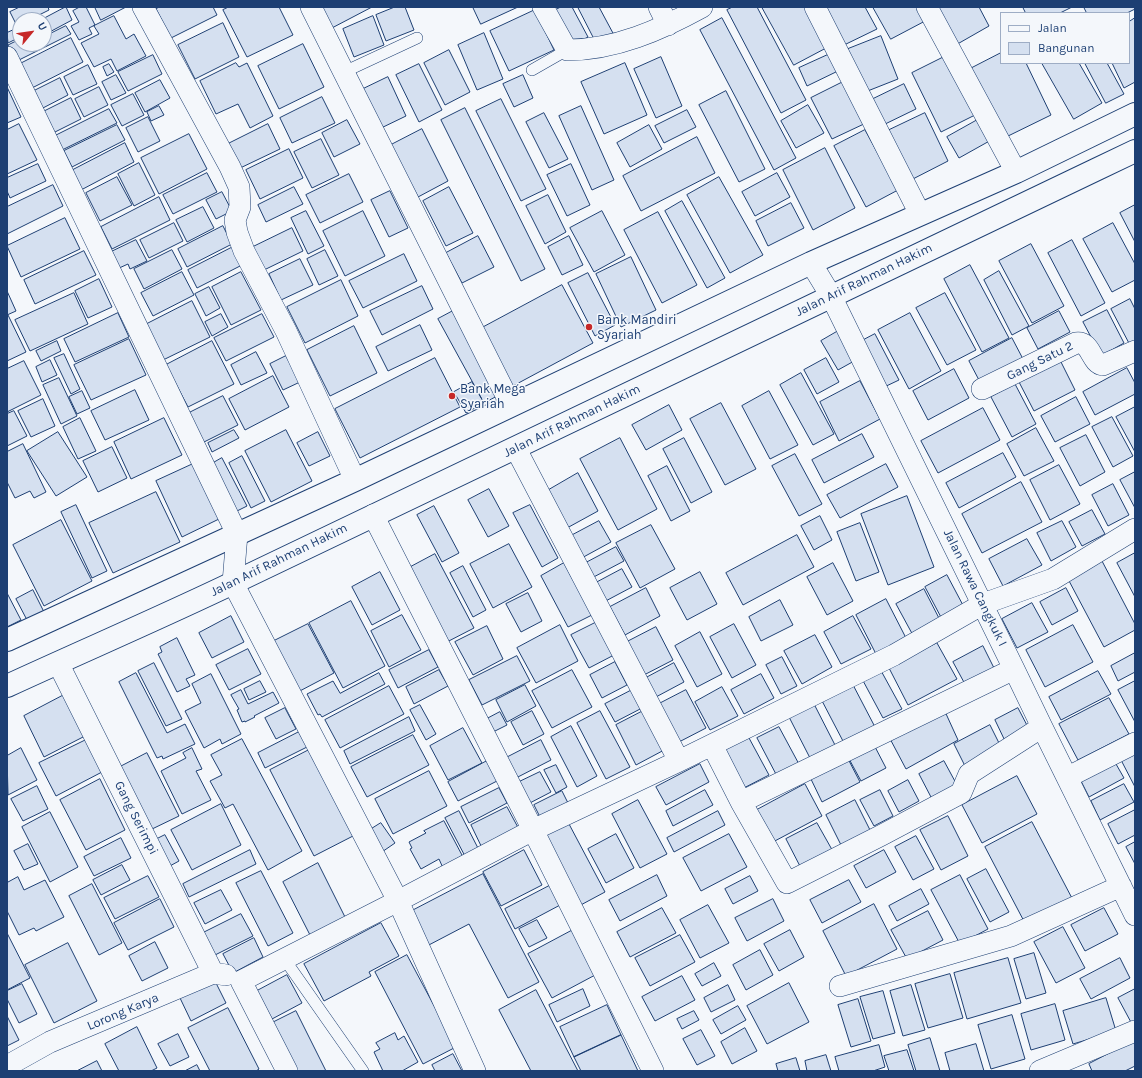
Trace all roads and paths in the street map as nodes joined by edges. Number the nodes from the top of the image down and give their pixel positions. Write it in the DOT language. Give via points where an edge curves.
graph roads {
  1 [pos="143,7"];
  2 [pos="311,7"];
  3 [pos="543,7"];
  4 [pos="702,7"];
  5 [pos="815,7"];
  6 [pos="927,7"];
  7 [pos="664,16"];
  8 [pos="417,38"];
  9 [pos="567,50"];
  10 [pos="7,57"];
  11 [pos="532,70"];
  12 [pos="344,72"];
  13 [pos="1135,114"];
  14 [pos="1135,151"];
  15 [pos="1016,172"];
  16 [pos="920,214"];
  17 [pos="812,263"];
  18 [pos="831,296"];
  19 [pos="1135,351"];
  20 [pos="982,389"];
  21 [pos="512,405"];
  22 [pos="516,449"];
  23 [pos="355,480"];
  24 [pos="373,515"];
  25 [pos="1135,529"];
  26 [pos="237,534"];
  27 [pos="233,583"];
  28 [pos="983,604"];
  29 [pos="7,640"];
  30 [pos="58,663"];
  31 [pos="1014,669"];
  32 [pos="7,686"];
  33 [pos="1042,727"];
  34 [pos="1135,743"];
  35 [pos="712,745"];
  36 [pos="679,762"];
  37 [pos="1068,777"];
  38 [pos="741,802"];
  39 [pos="533,830"];
  40 [pos="1121,886"];
  41 [pos="398,902"];
  42 [pos="1135,915"];
  43 [pos="285,957"];
  44 [pos="214,973"];
  45 [pos="241,981"];
  46 [pos="840,986"];
  47 [pos="1135,1031"];
  48 [pos="1083,1063"];
  49 [pos="7,1066"];
  50 [pos="287,1071"];
  51 [pos="363,1071"];
  52 [pos="475,1071"];
  53 [pos="653,1071"];
  54 [pos="1040,1071"];
  1 -- 23 [label="street" via="230,166 239,187 240,207 235,220 244,251 286,331"];
  2 -- 12 [label="street"];
  3 -- 9 [label="street"];
  4 -- 7 [label="street"];
  5 -- 16 [label="street"];
  6 -- 15 [label="street"];
  7 -- 9 [label="street" via="616,45"];
  8 -- 12 [label="lane"];
  9 -- 11 [label="lane"];
  10 -- 26 [label="street"];
  12 -- 21 [label="street"];
  13 -- 15 [label="main road"];
  14 -- 18 [label="main road, Jalan Arif Rahman Hakim"];
  15 -- 16 [label="main road"];
  16 -- 17 [label="main road"];
  17 -- 18 [label="street, Jalan Rawa Cangkuk I"];
  17 -- 21 [label="main road"];
  18 -- 22 [label="main road, Jalan Arif Rahman Hakim"];
  18 -- 28 [label="street, Jalan Rawa Cangkuk I"];
  19 -- 20 [label="street, Gang Satu 2" via="1103,365 1096,362 1086,346 1079,342"];
  21 -- 23 [label="main road"];
  22 -- 24 [label="main road, Jalan Arif Rahman Hakim"];
  22 -- 36 [label="street"];
  23 -- 26 [label="main road"];
  24 -- 27 [label="main road, Jalan Arif Rahman Hakim"];
  24 -- 39 [label="street"];
  25 -- 28 [label="street" via="1053,578"];
  26 -- 27 [label="street"];
  26 -- 29 [label="main road"];
  27 -- 30 [label="main road, Jalan Arif Rahman Hakim"];
  27 -- 41 [label="street"];
  28 -- 31 [label="street, Jalan Rawa Cangkuk I"];
  28 -- 35 [label="street" via="894,655"];
  30 -- 32 [label="main road, Jalan Arif Rahman Hakim"];
  30 -- 44 [label="street, Gang Serimpi"];
  31 -- 33 [label="street, Jalan Rawa Cangkuk I"];
  31 -- 38 [label="street"];
  33 -- 37 [label="street, Jalan Rawa Cangkuk I"];
  33 -- 38 [label="street" via="969,774 961,793 787,883"];
  34 -- 37 [label="street"];
  35 -- 36 [label="street"];
  35 -- 38 [label="street"];
  36 -- 39 [label="street"];
  37 -- 40 [label="street, Jalan Rawa Cangkuk I"];
  39 -- 41 [label="street"];
  39 -- 53 [label="street"];
  40 -- 42 [label="street, Jalan Rawa Cangkuk I"];
  40 -- 46 [label="street" via="1011,936"];
  41 -- 43 [label="street"];
  41 -- 52 [label="street"];
  43 -- 45 [label="street"];
  43 -- 51 [label="lane" via="290,968"];
  44 -- 45 [label="street"];
  44 -- 49 [label="street, Lorong Karya" via="50,1042"];
  45 -- 50 [label="street"];
  47 -- 48 [label="street"];
  48 -- 54 [label="street"];
}
